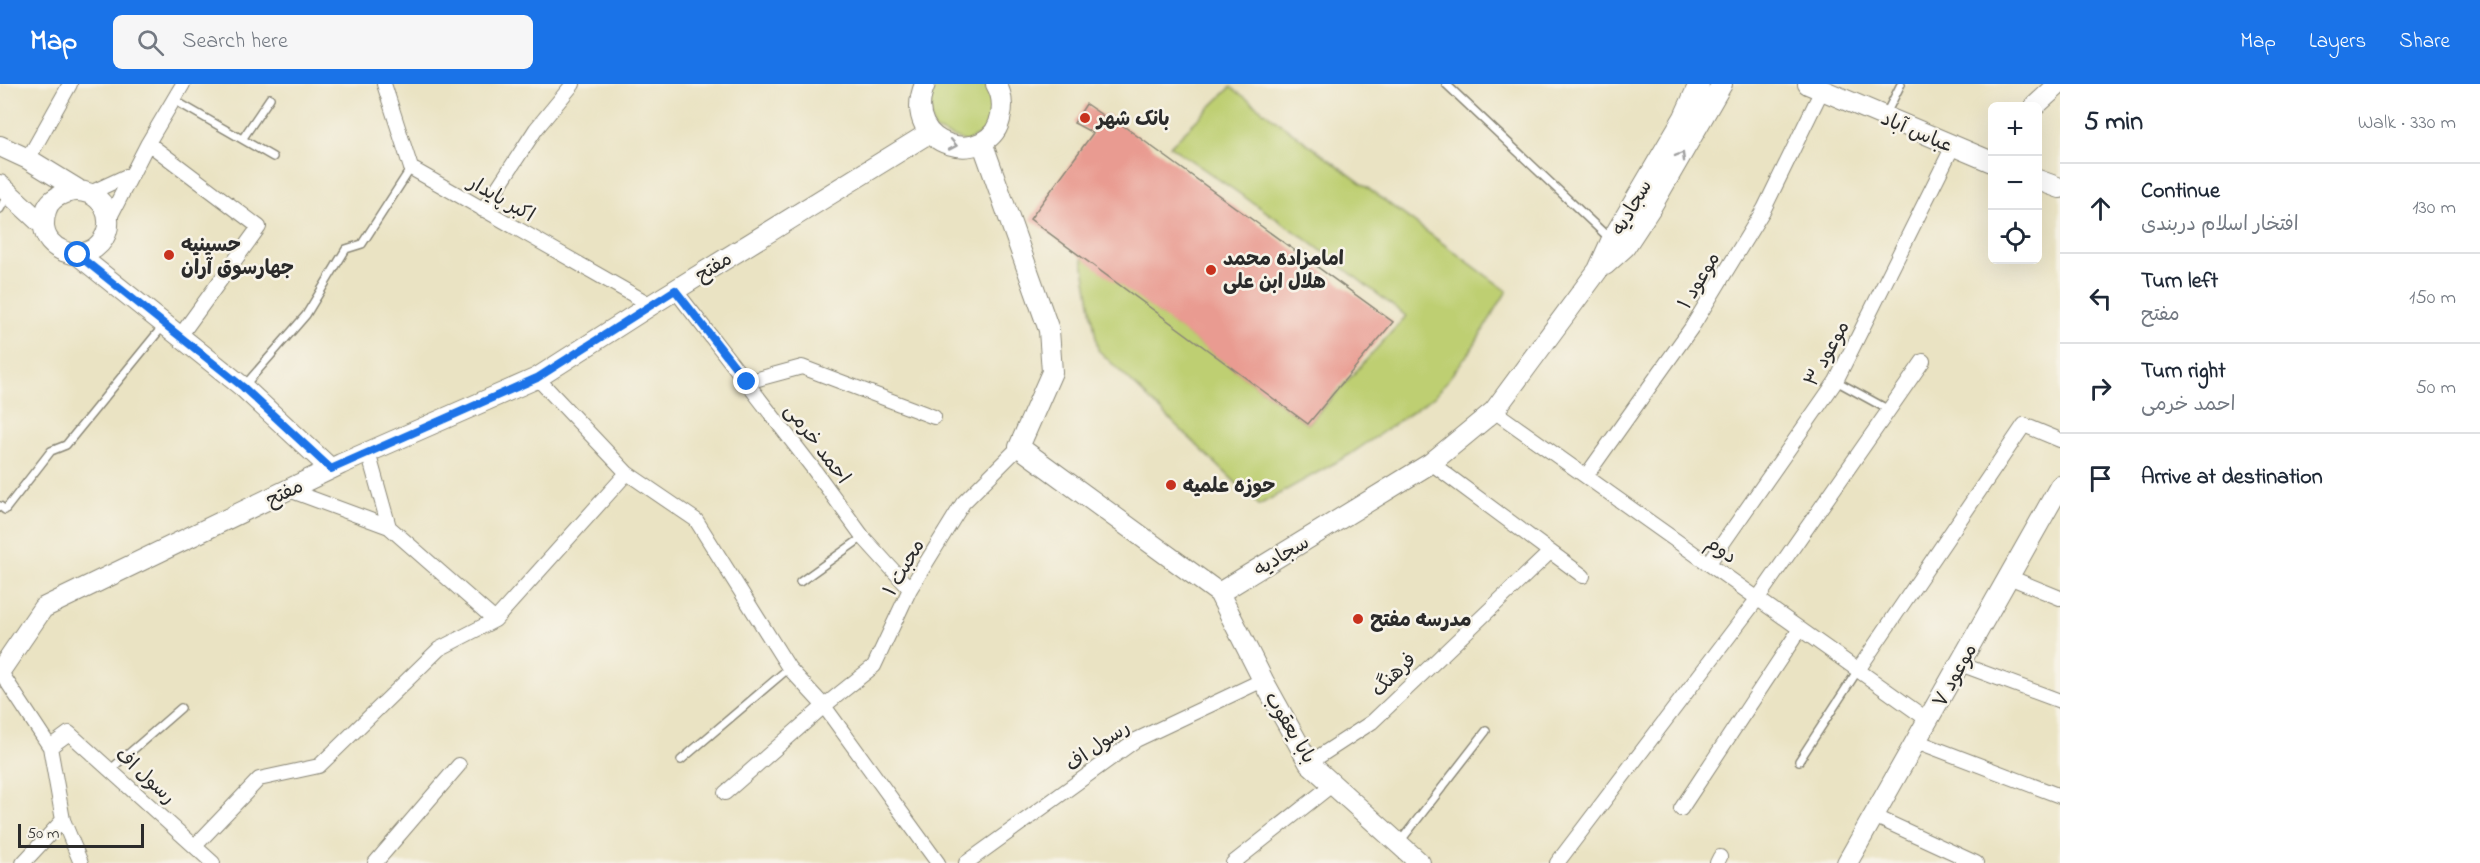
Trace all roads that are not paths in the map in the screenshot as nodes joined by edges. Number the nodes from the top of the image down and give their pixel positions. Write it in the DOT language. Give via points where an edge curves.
graph roads {
  1 [pos="70,84"];
  2 [pos="183,84"];
  3 [pos="384,84"];
  4 [pos="573,84"];
  5 [pos="926,84"];
  6 [pos="996,84"];
  7 [pos="1446,84"];
  8 [pos="1699,84"];
  9 [pos="1722,84"];
  10 [pos="1901,84"];
  11 [pos="2059,84"];
  12 [pos="1815,87"];
  13 [pos="270,98"];
  14 [pos="174,100"];
  15 [pos="2039,102"];
  16 [pos="1885,117"];
  17 [pos="929,133"];
  18 [pos="243,138"];
  19 [pos="982,141"];
  20 [pos="148,143"];
  21 [pos="0,146"];
  22 [pos="1953,146"];
  23 [pos="1988,155"];
  24 [pos="273,157"];
  25 [pos="28,159"];
  26 [pos="411,168"];
  27 [pos="131,174"];
  28 [pos="2042,182"];
  29 [pos="2060,188"];
  30 [pos="83,191"];
  31 [pos="3,196"];
  32 [pos="483,210"];
  33 [pos="108,219"];
  34 [pos="43,225"];
  35 [pos="1611,241"];
  36 [pos="78,255"];
  37 [pos="1598,270"];
  38 [pos="675,290"];
  39 [pos="651,305"];
  40 [pos="164,324"];
  41 [pos="180,336"];
  42 [pos="1923,361"];
  43 [pos="537,378"];
  44 [pos="1836,381"];
  45 [pos="747,382"];
  46 [pos="243,387"];
  47 [pos="1889,410"];
  48 [pos="1494,411"];
  49 [pos="934,417"];
  50 [pos="2060,440"];
  51 [pos="1019,447"];
  52 [pos="368,452"];
  53 [pos="1431,463"];
  54 [pos="331,469"];
  55 [pos="627,473"];
  56 [pos="1586,476"];
  57 [pos="289,490"];
  58 [pos="2057,498"];
  59 [pos="0,506"];
  60 [pos="389,527"];
  61 [pos="862,537"];
  62 [pos="1549,553"];
  63 [pos="1708,563"];
  64 [pos="1583,576"];
  65 [pos="2008,577"];
  66 [pos="800,582"];
  67 [pos="910,589"];
  68 [pos="1219,593"];
  69 [pos="1758,598"];
  70 [pos="2060,598"];
  71 [pos="495,620"];
  72 [pos="1800,629"];
  73 [pos="1960,664"];
  74 [pos="789,668"];
  75 [pos="1858,670"];
  76 [pos="0,671"];
  77 [pos="1263,680"];
  78 [pos="2060,701"];
  79 [pos="824,706"];
  80 [pos="181,708"];
  81 [pos="1928,720"];
  82 [pos="1486,731"];
  83 [pos="1916,741"];
  84 [pos="50,747"];
  85 [pos="681,760"];
  86 [pos="1799,761"];
  87 [pos="1309,763"];
  88 [pos="459,765"];
  89 [pos="111,769"];
  90 [pos="1333,784"];
  91 [pos="725,793"];
  92 [pos="2060,796"];
  93 [pos="1681,808"];
  94 [pos="1874,816"];
  95 [pos="63,820"];
  96 [pos="1399,844"];
  97 [pos="195,846"];
  98 [pos="23,863"];
  99 [pos="81,863"];
  100 [pos="213,863"];
  101 [pos="375,863"];
  102 [pos="938,863"];
  103 [pos="966,863"];
  104 [pos="1233,863"];
  105 [pos="1420,863"];
  106 [pos="1557,863"];
  107 [pos="1847,863"];
  108 [pos="1976,863"];
  1 -- 25 [label="street"];
  2 -- 14 [label="street"];
  3 -- 26 [label="street"];
  4 -- 32 [label="street" via="536,129"];
  5 -- 17 [label="main road" via="919,109"];
  6 -- 19 [label="main road" via="1002,105 1000,120"];
  7 -- 35 [label="lane"];
  8 -- 35 [label="main road, سجادیه" via="1684,117"];
  37 -- 9 [label="main road, one-way" via="1625,246 1650,209"];
  10 -- 16 [label="lane"];
  11 -- 15 [label="main road"];
  12 -- 16 [label="main road, عباس آباد"];
  12 -- 56 [label="street, موعود ۱" via="1764,208 1692,327"];
  13 -- 18 [label="lane"];
  14 -- 18 [label="lane"];
  14 -- 20 [label="street"];
  16 -- 22 [label="main road, عباس آباد"];
  17 -- 19 [label="main road, one-way" via="954,147"];
  17 -- 38 [label="main road, مفتح"];
  18 -- 24 [label="lane"];
  19 -- 51 [label="main road" via="1049,330 1052,372"];
  20 -- 27 [label="street"];
  20 -- 41 [label="street" via="259,226"];
  21 -- 25 [label="main road"];
  22 -- 23 [label="main road, عباس آباد"];
  22 -- 44 [label="street, موعود ۳"];
  25 -- 30 [label="main road"];
  26 -- 32 [label="street, اکبر پایدار"];
  26 -- 46 [label="lane" via="362,244 346,249 306,315"];
  27 -- 30 [label="street"];
  27 -- 33 [label="street"];
  28 -- 29 [label="main road"];
  30 -- 33 [label="main road" via="103,204"];
  30 -- 34 [label="main road" via="57,195 46,208"];
  31 -- 34 [label="main road"];
  32 -- 39 [label="street, اکبر پایدار"];
  33 -- 36 [label="main road" via="105,236 94,249"];
  34 -- 36 [label="main road" via="49,241 62,252"];
  35 -- 37 [label="main road, سجادیه"];
  36 -- 40 [label="main road"];
  37 -- 48 [label="main road, سجادیه"];
  38 -- 39 [label="main road, مفتح"];
  38 -- 45 [label="street, احمد خرمی"];
  39 -- 43 [label="main road, مفتح"];
  40 -- 41 [label="main road"];
  40 -- 59 [label="lane" via="66,445 51,451 5,510"];
  41 -- 46 [label="main road"];
  42 -- 47 [label="street"];
  43 -- 52 [label="main road, مفتح"];
  43 -- 55 [label="street"];
  44 -- 47 [label="lane"];
  44 -- 63 [label="street, موعود ۳"];
  45 -- 49 [label="street" via="802,367"];
  45 -- 61 [label="street, احمد خرمی"];
  46 -- 54 [label="main road"];
  47 -- 69 [label="street"];
  48 -- 53 [label="main road, سجادیه"];
  48 -- 56 [label="street, دوم"];
  50 -- 75 [label="street" via="2024,425"];
  51 -- 67 [label="street, محبت ۱" via="963,503"];
  51 -- 68 [label="main road"];
  52 -- 54 [label="main road, مفتح"];
  52 -- 60 [label="street"];
  53 -- 62 [label="street"];
  53 -- 68 [label="main road, سجادیه"];
  54 -- 57 [label="main road, مفتح"];
  55 -- 71 [label="street"];
  55 -- 74 [label="street" via="696,520"];
  56 -- 63 [label="street, دوم"];
  57 -- 60 [label="street"];
  57 -- 76 [label="main road, مفتح" via="43,608"];
  58 -- 65 [label="main road, موعود ۷"];
  60 -- 71 [label="street"];
  61 -- 66 [label="lane"];
  61 -- 67 [label="street, احمد خرمی"];
  62 -- 64 [label="street"];
  62 -- 87 [label="street, فرهنگ" via="1372,722"];
  63 -- 69 [label="street, دوم"];
  65 -- 70 [label="street"];
  65 -- 73 [label="main road, موعود ۷"];
  67 -- 79 [label="street, محبت ۱" via="874,666"];
  68 -- 77 [label="main road, بابا یعقوب"];
  69 -- 72 [label="street, دوم"];
  69 -- 106 [label="street"];
  71 -- 97 [label="street" via="439,649 319,766 259,779"];
  72 -- 75 [label="street, دوم"];
  72 -- 93 [label="street"];
  73 -- 78 [label="street"];
  73 -- 81 [label="main road, موعود ۷"];
  74 -- 79 [label="street"];
  74 -- 85 [label="lane"];
  75 -- 81 [label="street, دوم"];
  75 -- 86 [label="lane"];
  76 -- 84 [label="street"];
  77 -- 87 [label="main road, بابا یعقوب"];
  77 -- 103 [label="street, رسول اف" via="1136,740"];
  79 -- 91 [label="street, محبت ۱"];
  79 -- 102 [label="street"];
  80 -- 89 [label="lane"];
  81 -- 83 [label="main road, موعود ۷"];
  82 -- 96 [label="lane"];
  83 -- 92 [label="street"];
  83 -- 94 [label="main road, موعود ۷"];
  84 -- 89 [label="street, رسول اف" via="69,733"];
  84 -- 95 [label="street"];
  87 -- 90 [label="main road, بابا یعقوب"];
  88 -- 101 [label="street"];
  89 -- 97 [label="street, رسول اف"];
  90 -- 96 [label="main road, بابا یعقوب"];
  90 -- 104 [label="street"];
  94 -- 107 [label="main road, موعود ۷"];
  94 -- 108 [label="street"];
  95 -- 98 [label="street"];
  95 -- 99 [label="street"];
  96 -- 105 [label="main road, بابا یعقوب"];
  97 -- 100 [label="street, رسول اف"];
}
